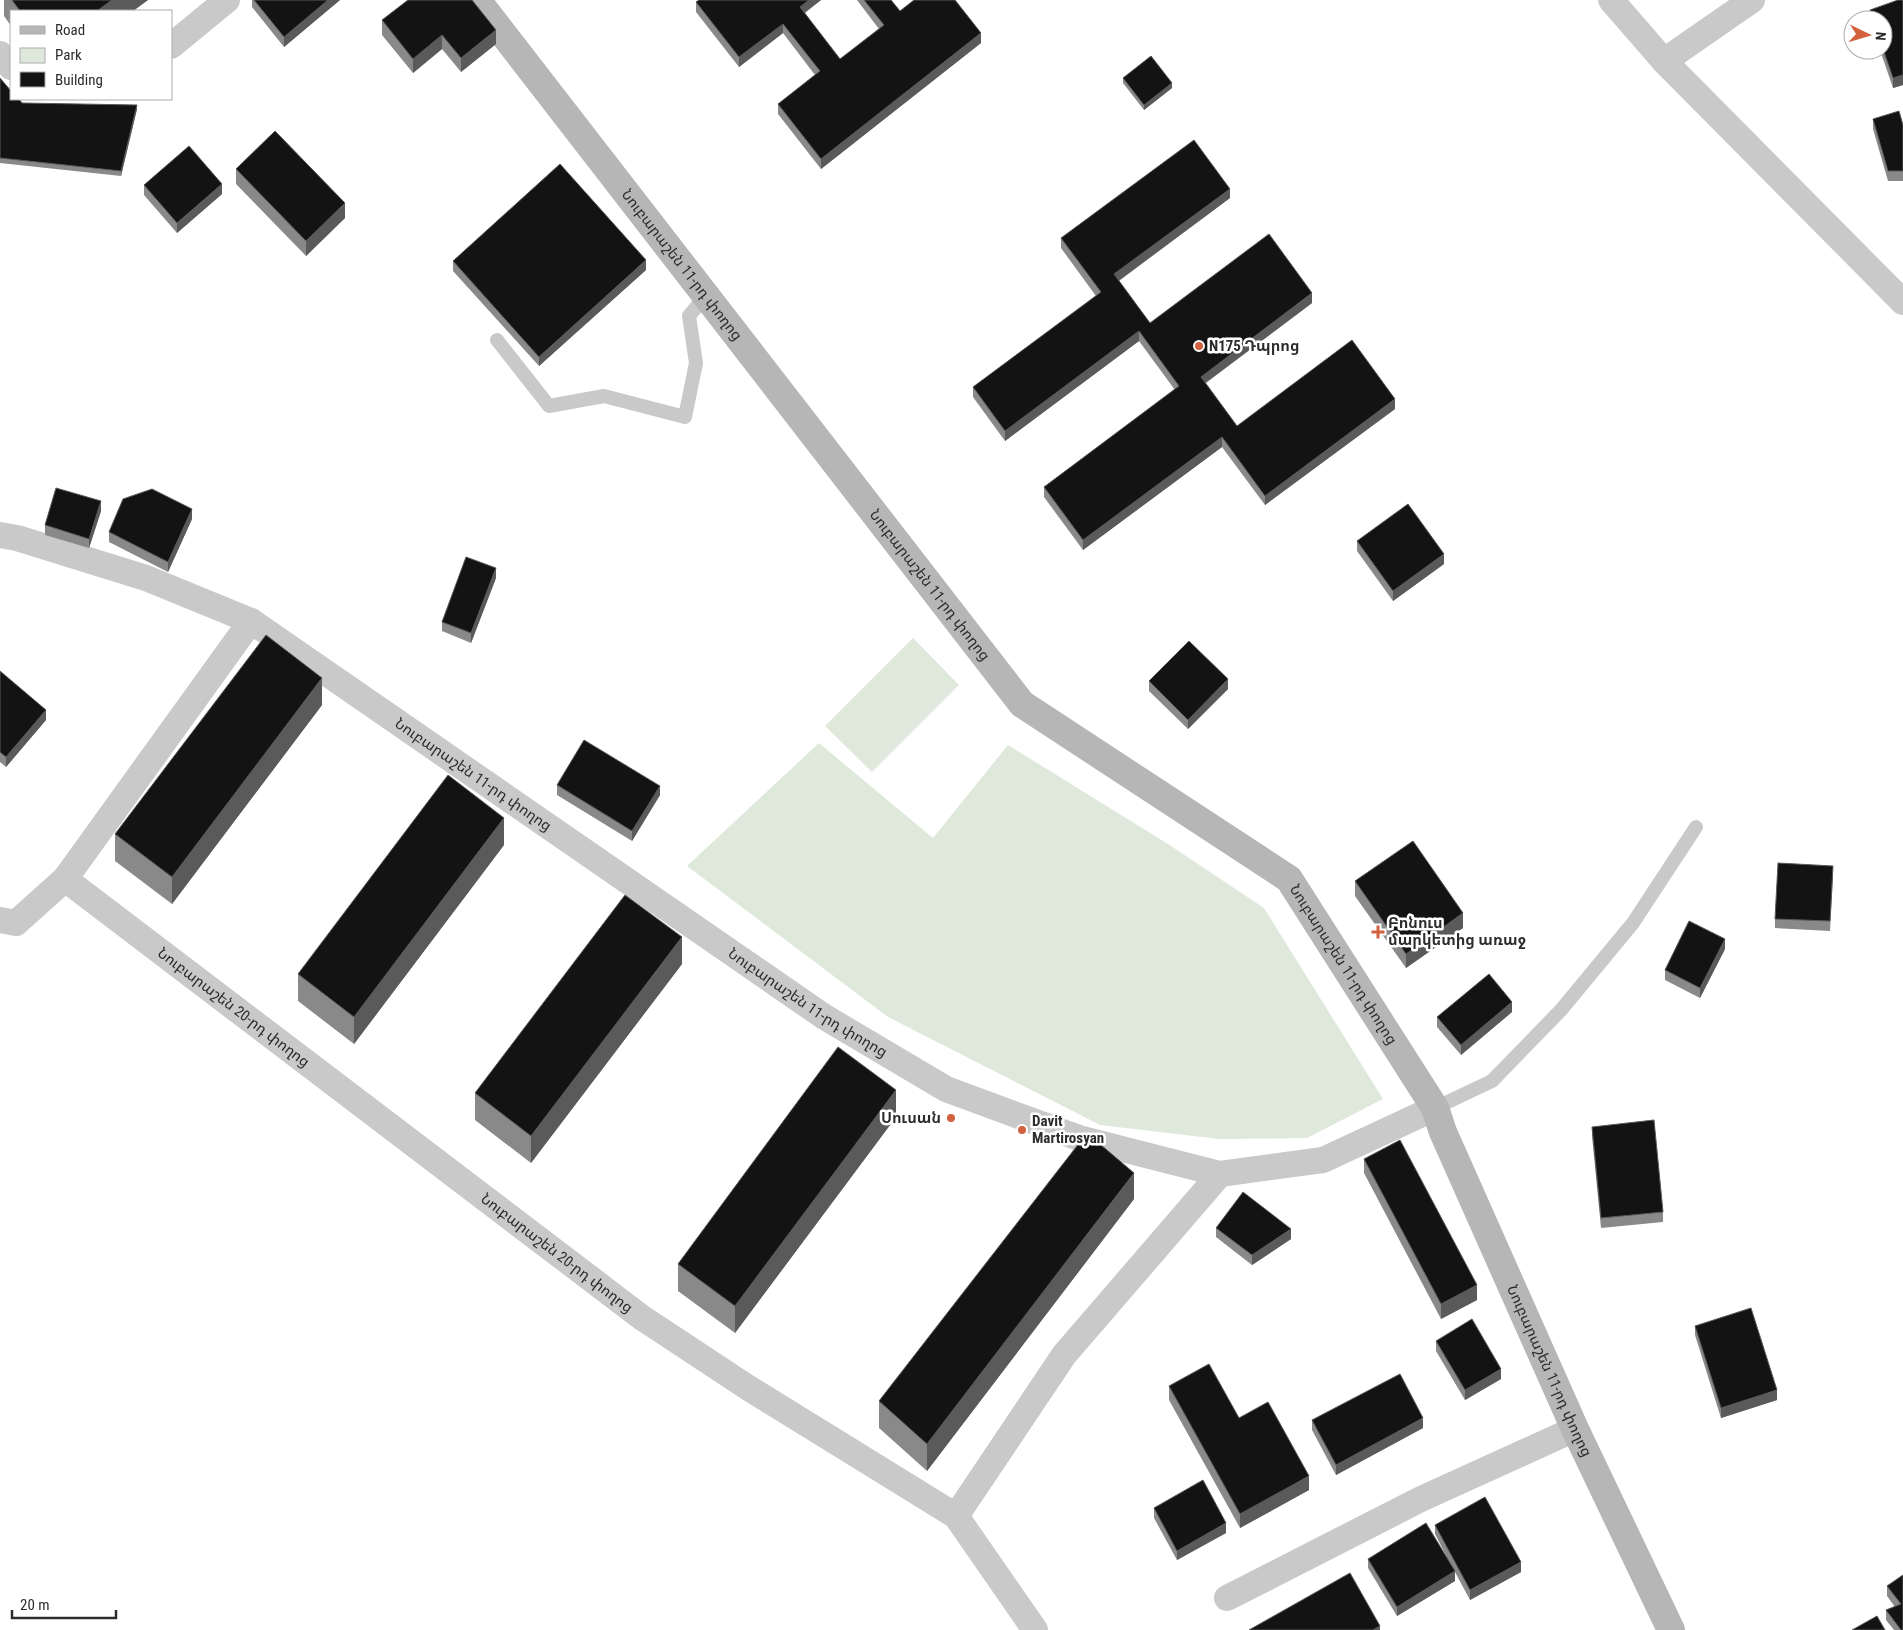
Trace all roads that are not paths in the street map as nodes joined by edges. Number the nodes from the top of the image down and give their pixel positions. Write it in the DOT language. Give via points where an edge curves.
graph roads {
  1 [pos="227,0"];
  2 [pos="477,0"];
  3 [pos="1611,0"];
  4 [pos="1752,0"];
  5 [pos="172,45"];
  6 [pos="0,54"];
  7 [pos="1664,61"];
  8 [pos="10,67"];
  9 [pos="706,295"];
  10 [pos="1903,302"];
  11 [pos="498,340"];
  12 [pos="0,534"];
  13 [pos="251,621"];
  14 [pos="1696,827"];
  15 [pos="65,880"];
  16 [pos="0,920"];
  17 [pos="1435,1108"];
  18 [pos="1220,1174"];
  19 [pos="1575,1429"];
  20 [pos="956,1516"];
  21 [pos="1227,1598"];
  22 [pos="1034,1630"];
  23 [pos="1671,1630"];
  1 -- 5 [label="street"];
  2 -- 9 [label="street, Նուբարաշեն 11-րդ փողոց"];
  3 -- 7 [label="street"];
  4 -- 7 [label="street"];
  6 -- 8 [label="street"];
  7 -- 10 [label="street"];
  9 -- 11 [label="lane" via="690,316 696,362 685,417 604,396 549,406"];
  9 -- 17 [label="street, Նուբարաշեն 11-րդ փողոց" via="1022,704 1289,879"];
  12 -- 13 [label="street, Նուբարաշեն 11-րդ փողոց" via="146,578"];
  13 -- 15 [label="street"];
  13 -- 18 [label="street, Նուբարաշեն 11-րդ փողոց" via="823,1016 946,1089 1079,1138"];
  14 -- 17 [label="lane" via="1633,923 1561,1010 1492,1081"];
  15 -- 16 [label="street" via="16,922"];
  15 -- 20 [label="street, Նուբարաշեն 20-րդ փողոց" via="641,1317 747,1387"];
  17 -- 18 [label="street, Նուբարաշեն 11-րդ փողոց" via="1323,1160"];
  17 -- 19 [label="street, Նուբարաշեն 11-րդ փողոց"];
  18 -- 20 [label="street" via="1064,1355"];
  19 -- 21 [label="street" via="1421,1499"];
  19 -- 23 [label="street, Նուբարաշեն 11-րդ փողոց"];
  20 -- 22 [label="street, Նուբարաշեն 20-րդ փողոց"];
}
